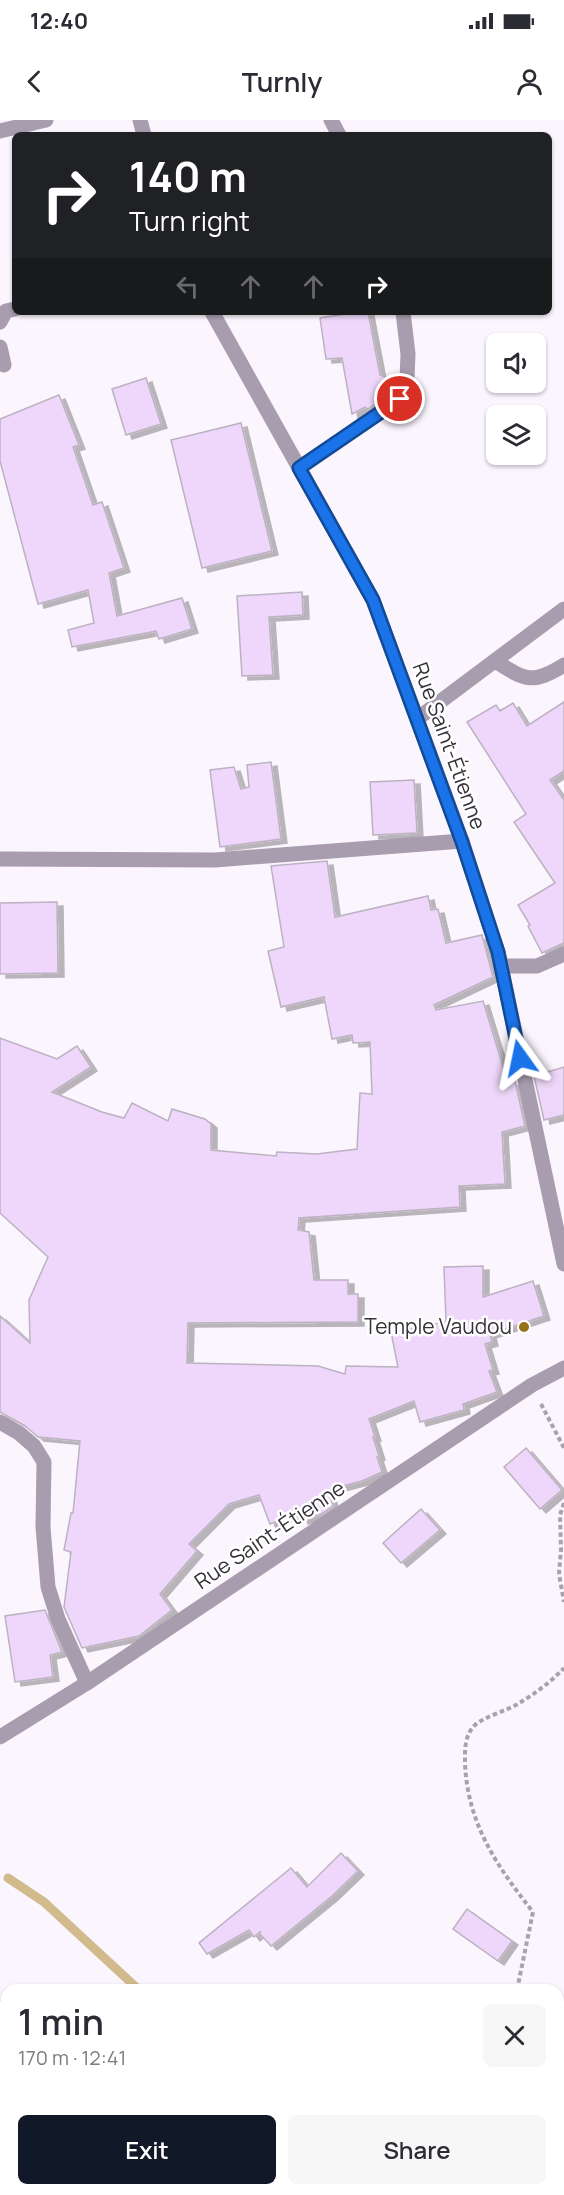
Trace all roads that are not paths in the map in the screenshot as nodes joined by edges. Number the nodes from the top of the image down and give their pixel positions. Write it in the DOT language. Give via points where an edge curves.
graph roads {
  1 [pos="46,120"];
  2 [pos="0,131"];
  3 [pos="12,310"];
  4 [pos="214,315"];
  5 [pos="403,315"];
  6 [pos="0,322"];
  7 [pos="0,347"];
  8 [pos="4,364"];
  9 [pos="299,468"];
  10 [pos="564,609"];
  11 [pos="495,661"];
  12 [pos="564,665"];
  13 [pos="417,719"];
  14 [pos="462,842"];
  15 [pos="0,860"];
  16 [pos="564,954"];
  17 [pos="501,966"];
  18 [pos="564,1264"];
  19 [pos="564,1368"];
  20 [pos="0,1422"];
  21 [pos="87,1683"];
  22 [pos="0,1737"];
  1 -- 2 [label="street"];
  3 -- 6 [label="street" via="6,311"];
  4 -- 9 [label="street, Rue Saint-Étienne"];
  5 -- 9 [label="street" via="408,379 400,399"];
  7 -- 8 [label="street"];
  9 -- 13 [label="street, Rue Saint-Étienne" via="373,600"];
  10 -- 11 [label="street"];
  11 -- 12 [label="street" via="522,678 545,677"];
  11 -- 13 [label="street"];
  13 -- 14 [label="street, Rue Saint-Étienne"];
  14 -- 15 [label="street" via="215,860"];
  14 -- 17 [label="street, Rue Saint-Étienne"];
  16 -- 17 [label="street" via="537,966"];
  17 -- 18 [label="street, Rue Saint-Étienne"];
  19 -- 21 [label="street, Rue Saint-Étienne" via="531,1385"];
  20 -- 21 [label="street" via="19,1433 44,1462 43,1527 48,1587"];
  21 -- 22 [label="street, Rue Saint-Étienne"];
}
